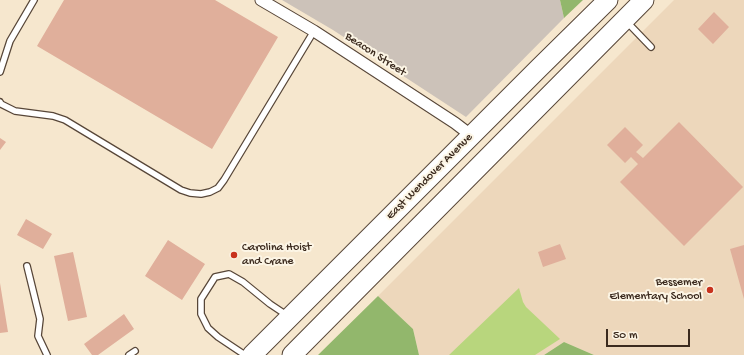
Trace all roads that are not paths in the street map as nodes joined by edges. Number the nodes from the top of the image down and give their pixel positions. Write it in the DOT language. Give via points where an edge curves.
graph roads {
  1 [pos="34,0"];
  2 [pos="261,0"];
  3 [pos="608,0"];
  4 [pos="648,0"];
  5 [pos="634,11"];
  6 [pos="314,31"];
  7 [pos="651,47"];
  8 [pos="0,72"];
  9 [pos="0,102"];
  10 [pos="472,136"];
  11 [pos="27,266"];
  12 [pos="290,317"];
  13 [pos="135,351"];
  14 [pos="47,355"];
  15 [pos="129,355"];
  16 [pos="245,355"];
  17 [pos="252,355"];
  18 [pos="292,355"];
  1 -- 8 [label="lane" via="10,41"];
  2 -- 6 [label="street, Beacon Street"];
  3 -- 10 [label="highway, East Wendover Avenue"];
  4 -- 5 [label="highway"];
  5 -- 7 [label="lane"];
  5 -- 18 [label="highway"];
  6 -- 9 [label="lane" via="224,180 218,188 210,192 201,194 181,190 65,120 15,111"];
  6 -- 10 [label="street, Beacon Street"];
  10 -- 12 [label="highway, East Wendover Avenue"];
  11 -- 14 [label="lane" via="40,320 38,336"];
  12 -- 16 [label="lane" via="229,274 215,277 201,299 201,314 208,328"];
  12 -- 17 [label="highway, East Wendover Avenue"];
  13 -- 15 [label="lane"];
}
